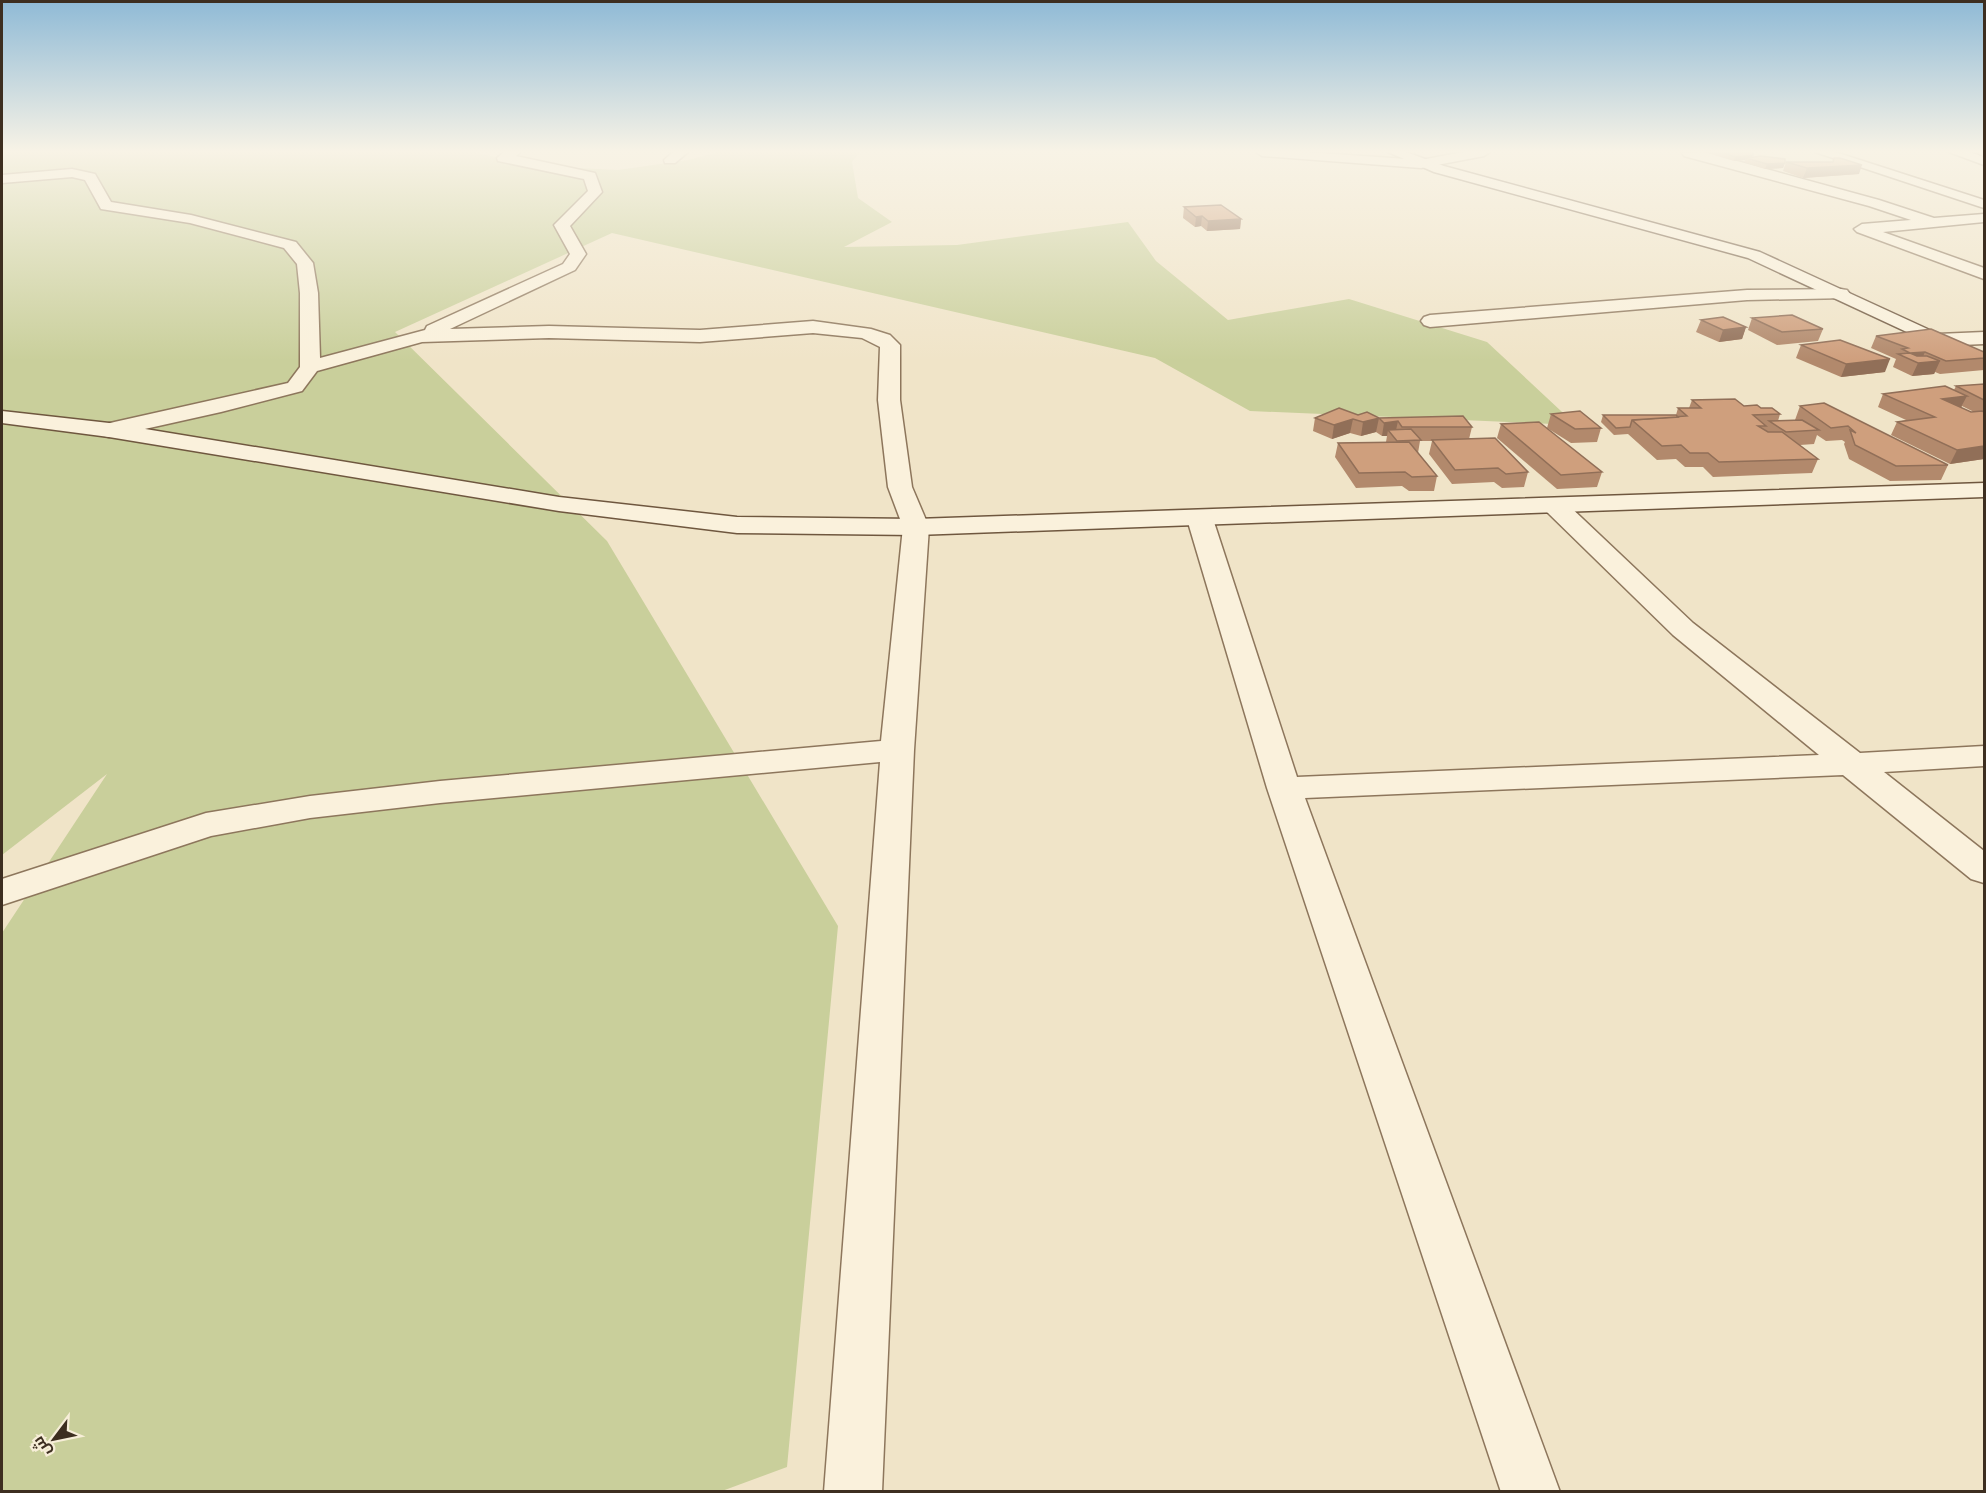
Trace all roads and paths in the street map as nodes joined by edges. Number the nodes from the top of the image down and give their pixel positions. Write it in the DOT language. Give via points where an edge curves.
graph roads {
  1 [pos="201,222"];
  2 [pos="565,222"];
  3 [pos="1633,222"];
  4 [pos="1931,222"];
  5 [pos="1935,222"];
  6 [pos="1984,274"];
  7 [pos="1841,294"];
  8 [pos="1430,321"];
  9 [pos="421,336"];
  10 [pos="1984,338"];
  11 [pos="1938,340"];
  12 [pos="1984,362"];
  13 [pos="310,367"];
  14 [pos="2,417"];
  15 [pos="109,430"];
  16 [pos="1984,490"];
  17 [pos="1556,507"];
  18 [pos="1200,519"];
  19 [pos="916,527"];
  20 [pos="897,750"];
  21 [pos="1984,756"];
  22 [pos="1853,764"];
  23 [pos="1284,788"];
  24 [pos="1984,870"];
  25 [pos="2,892"];
  26 [pos="854,1491"];
  27 [pos="1532,1491"];
  1 -- 13 [label="street" via="290,245 305,263"];
  2 -- 9 [label="street" via="562,225 578,254 569,267"];
  3 -- 7 [label="street" via="1773,262"];
  4 -- 5 [label="street"];
  4 -- 6 [label="street" via="1862,229"];
  7 -- 8 [label="street" via="1747,295"];
  7 -- 11 [label="street"];
  9 -- 13 [label="street"];
  9 -- 19 [label="street" via="560,332 700,336 813,327 883,339 890,345 889,400 900,487"];
  10 -- 11 [label="street"];
  11 -- 12 [label="street"];
  13 -- 15 [label="street" via="295,387"];
  14 -- 15 [label="street"];
  15 -- 19 [label="street" via="547,503 665,518 736,525"];
  16 -- 17 [label="street"];
  17 -- 18 [label="street"];
  17 -- 22 [label="street" via="1683,629"];
  18 -- 19 [label="street"];
  18 -- 23 [label="street"];
  19 -- 20 [label="street"];
  20 -- 25 [label="street" via="310,807 206,825"];
  20 -- 26 [label="street"];
  21 -- 22 [label="street"];
  22 -- 23 [label="street"];
  22 -- 24 [label="street"];
  23 -- 27 [label="street"];
}
